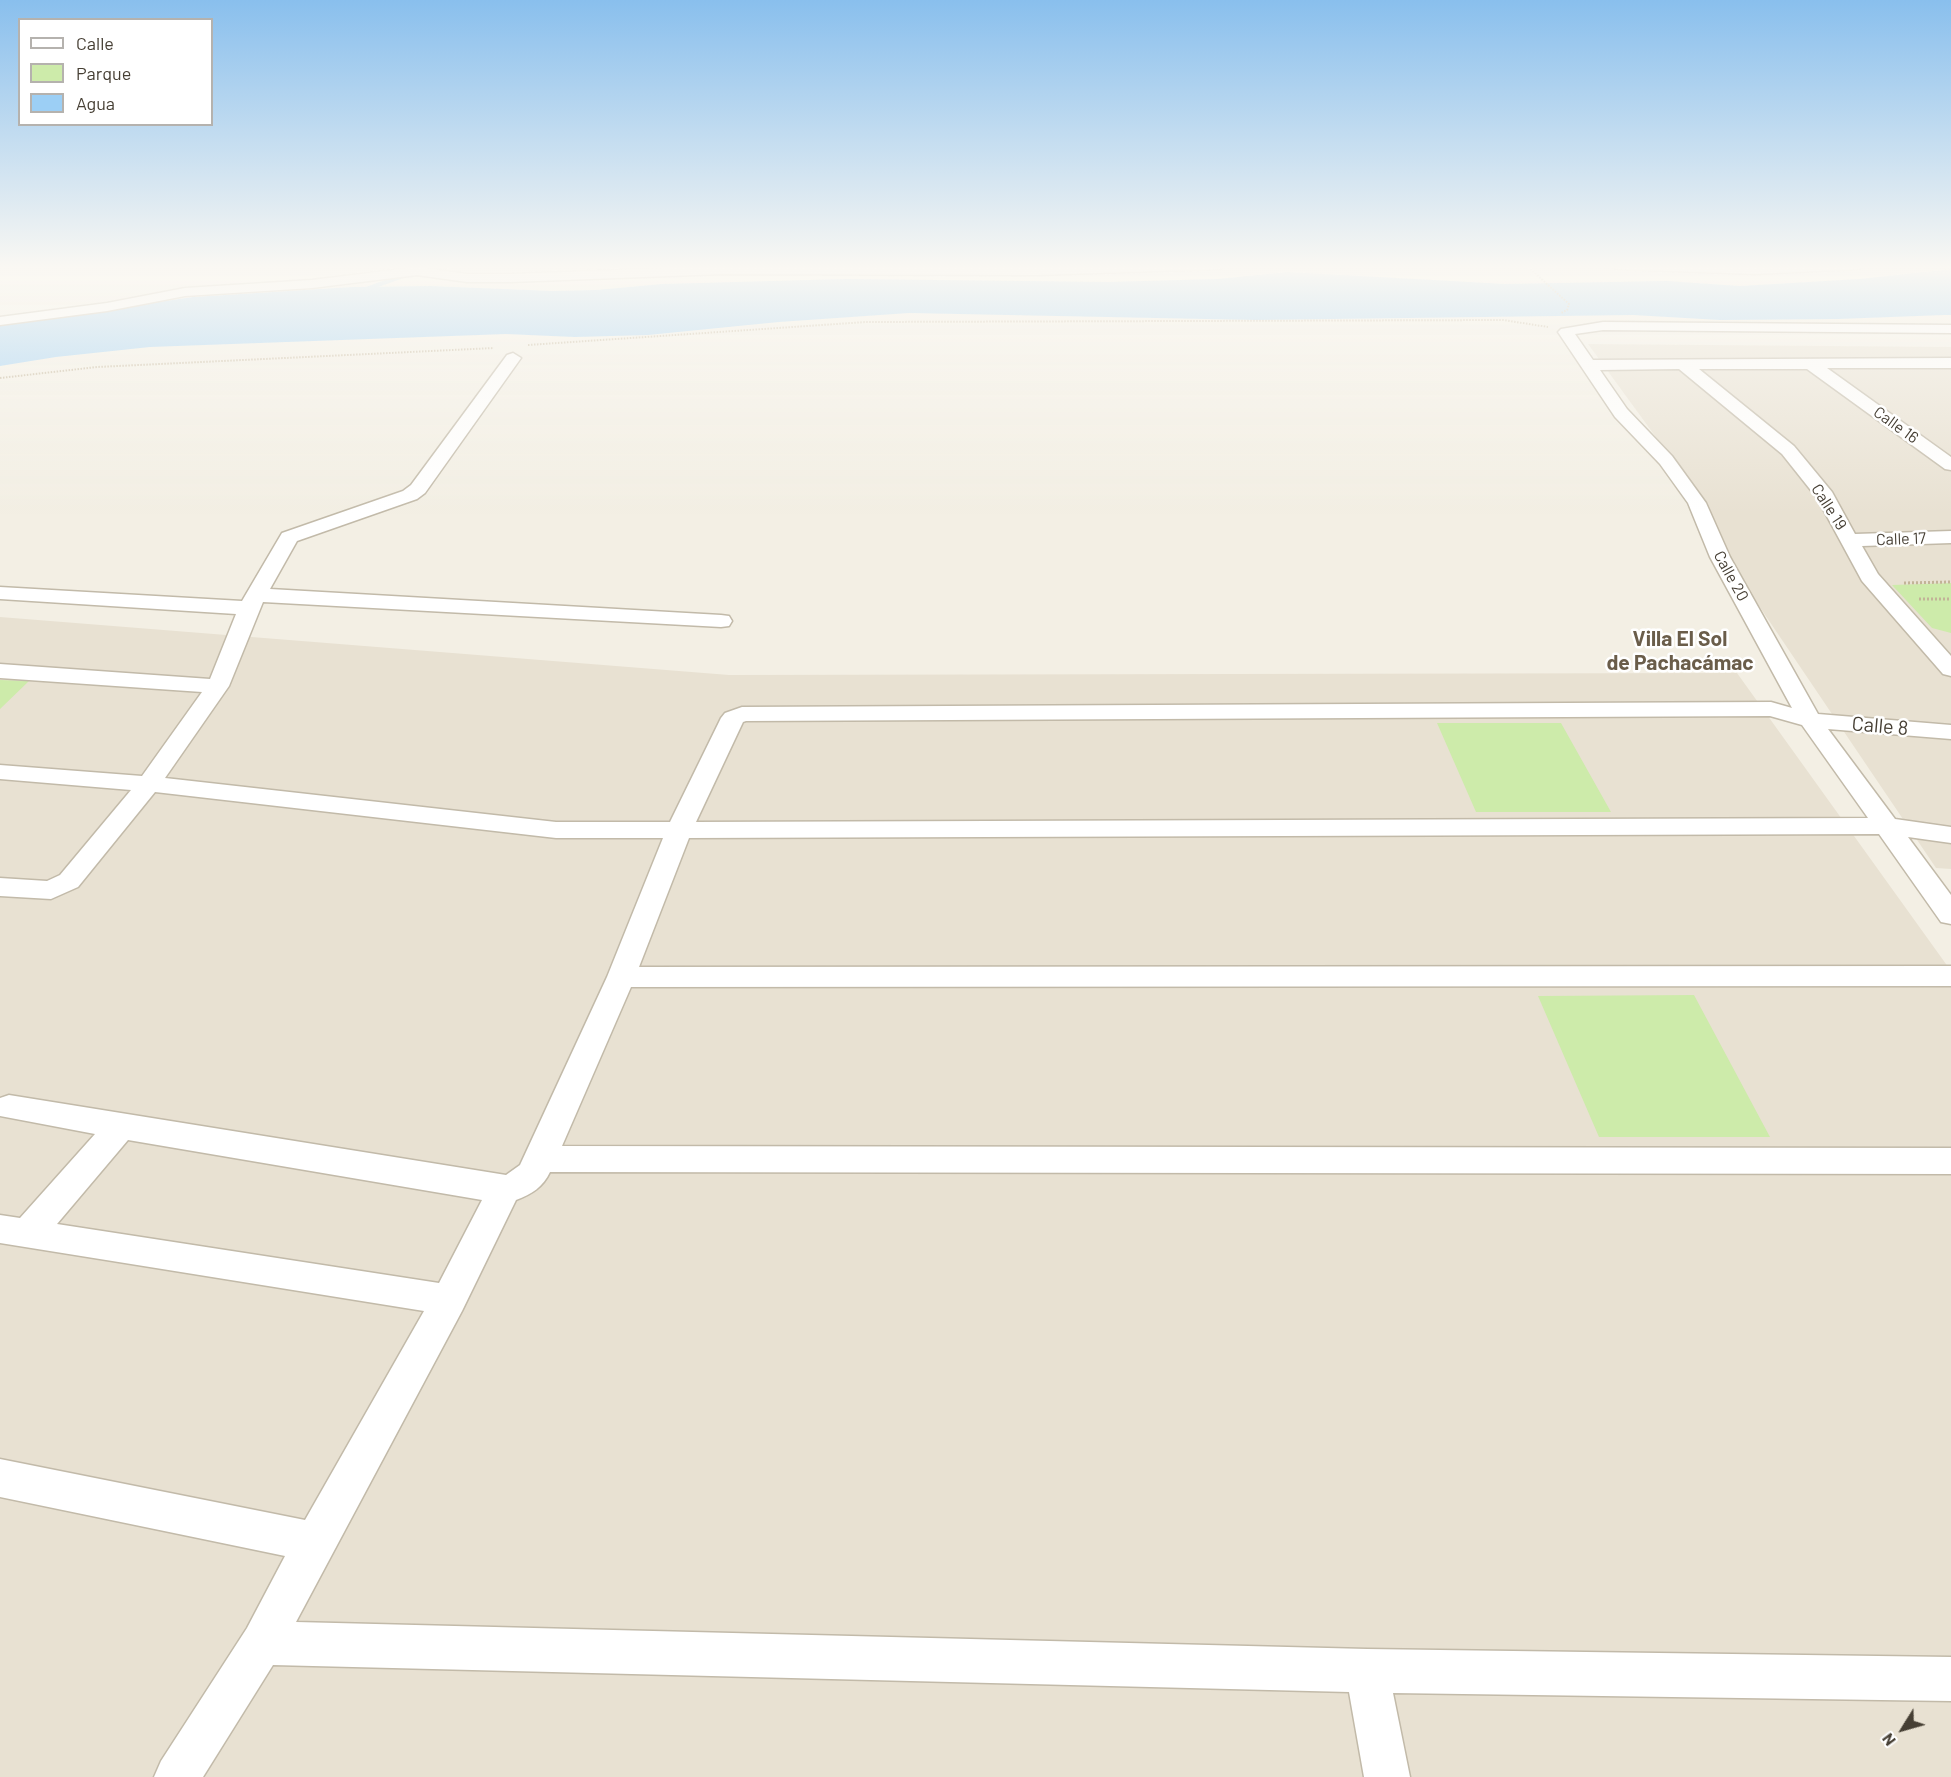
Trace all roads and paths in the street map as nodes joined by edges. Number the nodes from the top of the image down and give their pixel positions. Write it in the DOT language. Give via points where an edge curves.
graph roads {
  1 [pos="538,348"];
  2 [pos="1577,348"];
  3 [pos="512,350"];
  4 [pos="1684,364"];
  5 [pos="1811,364"];
  6 [pos="1588,365"];
  7 [pos="1947,366"];
  8 [pos="0,378"];
  9 [pos="1951,465"];
  10 [pos="1951,537"];
  11 [pos="1851,540"];
  12 [pos="1951,582"];
  13 [pos="1875,584"];
  14 [pos="0,593"];
  15 [pos="253,601"];
  16 [pos="721,621"];
  17 [pos="1923,638"];
  18 [pos="1951,638"];
  19 [pos="1951,669"];
  20 [pos="0,671"];
  21 [pos="218,686"];
  22 [pos="1810,720"];
  23 [pos="1951,732"];
  24 [pos="0,772"];
  25 [pos="149,784"];
  26 [pos="1886,826"];
  27 [pos="680,828"];
  28 [pos="1951,835"];
  29 [pos="0,887"];
  30 [pos="1951,915"];
  31 [pos="1951,976"];
  32 [pos="621,977"];
  33 [pos="9,1107"];
  34 [pos="122,1125"];
  35 [pos="540,1159"];
  36 [pos="1951,1161"];
  37 [pos="504,1190"];
  38 [pos="14,1231"];
  39 [pos="449,1300"];
  40 [pos="0,1478"];
  41 [pos="315,1542"];
  42 [pos="262,1643"];
  43 [pos="1367,1671"];
  44 [pos="1951,1679"];
  45 [pos="177,1777"];
  46 [pos="1387,1777"];
  1 -- 3 [label="path"];
  2 -- 6 [label="street, Calle 20"];
  3 -- 8 [label="path" via="97,367"];
  3 -- 15 [label="street" via="418,489 404,499 289,537"];
  4 -- 5 [label="street"];
  4 -- 6 [label="street"];
  4 -- 11 [label="street, Calle 19" via="1788,450 1825,496"];
  5 -- 7 [label="street"];
  5 -- 9 [label="street, Calle 16"];
  6 -- 22 [label="street, Calle 20" via="1621,413 1666,460 1697,503 1720,557"];
  10 -- 11 [label="street, Calle 17"];
  11 -- 13 [label="street, Calle 19"];
  12 -- 13 [label="path"];
  13 -- 17 [label="street, Calle 19"];
  14 -- 15 [label="street"];
  15 -- 16 [label="street"];
  15 -- 21 [label="street"];
  17 -- 18 [label="street"];
  17 -- 19 [label="street, Calle 19"];
  20 -- 21 [label="street"];
  21 -- 25 [label="street"];
  22 -- 23 [label="street, Calle 8"];
  22 -- 26 [label="street, Calle 20"];
  22 -- 27 [label="street, Calle 8" via="1771,709 742,714 733,718"];
  24 -- 25 [label="street"];
  25 -- 27 [label="street" via="534,829"];
  25 -- 29 [label="street" via="64,884 46,890"];
  26 -- 27 [label="street"];
  26 -- 28 [label="street"];
  26 -- 30 [label="street, Calle 20"];
  27 -- 32 [label="street, Calle 8"];
  31 -- 32 [label="street"];
  32 -- 35 [label="street, Calle 8"];
  33 -- 34 [label="street"];
  34 -- 37 [label="street"];
  34 -- 38 [label="street"];
  35 -- 36 [label="street"];
  35 -- 37 [label="street, Calle 8" via="526,1181"];
  37 -- 39 [label="street"];
  38 -- 39 [label="street"];
  39 -- 41 [label="street"];
  40 -- 41 [label="street"];
  41 -- 42 [label="street"];
  42 -- 43 [label="street"];
  42 -- 45 [label="street"];
  43 -- 44 [label="street"];
  43 -- 46 [label="street"];
}
